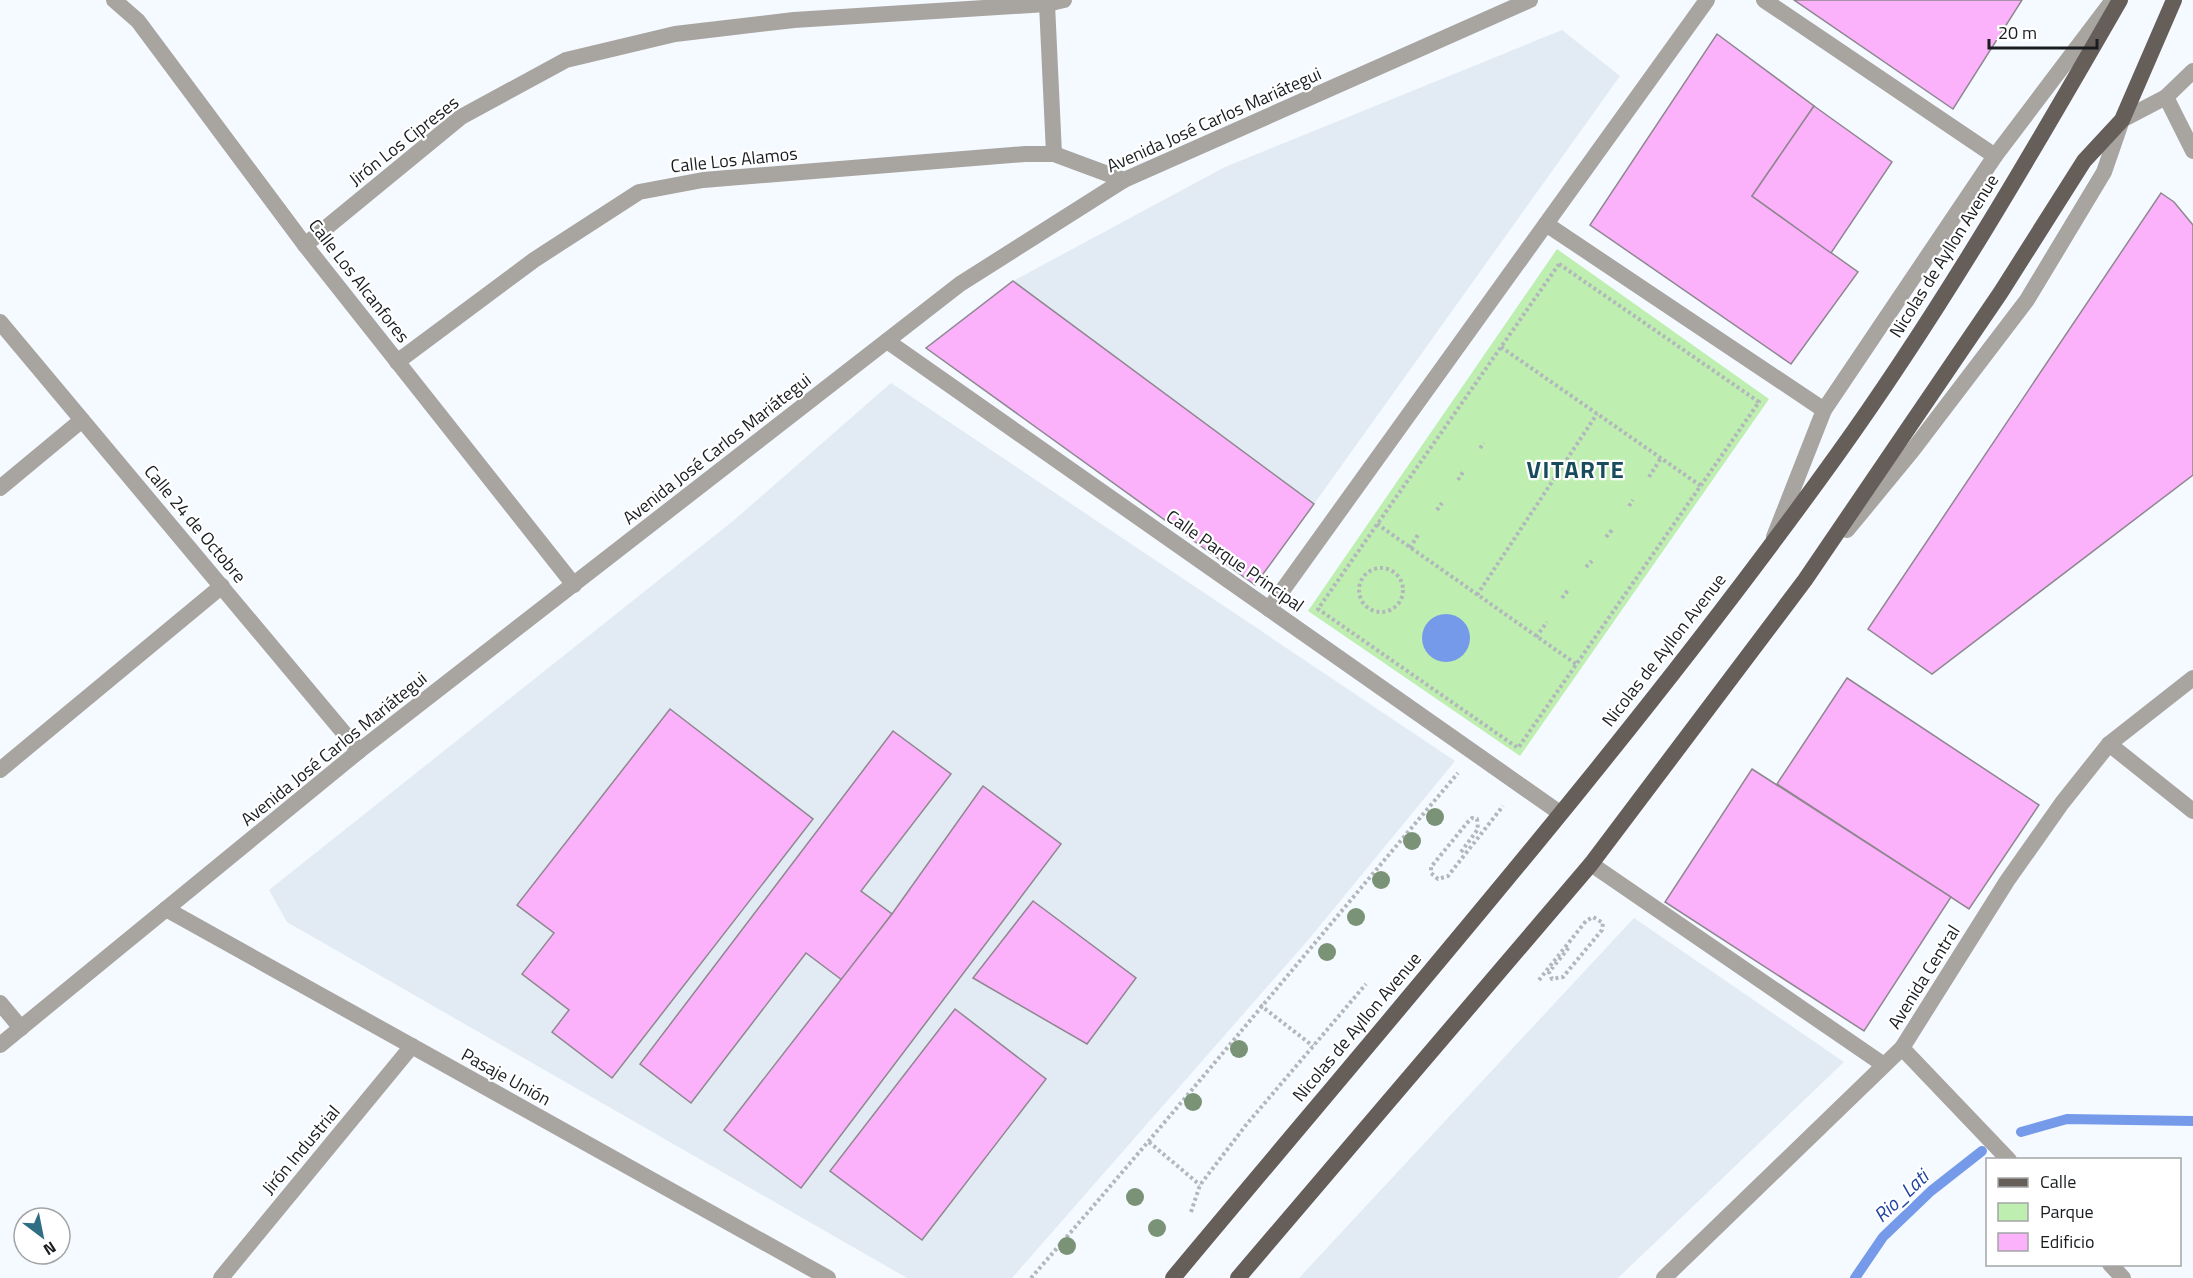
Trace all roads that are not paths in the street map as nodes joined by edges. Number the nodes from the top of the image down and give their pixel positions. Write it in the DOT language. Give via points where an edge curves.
graph roads {
  1 [pos="114,0"];
  2 [pos="1530,0"];
  3 [pos="1707,0"];
  4 [pos="1764,0"];
  5 [pos="2113,0"];
  6 [pos="2120,0"];
  7 [pos="2174,0"];
  8 [pos="1055,2"];
  9 [pos="2193,71"];
  10 [pos="2166,97"];
  11 [pos="2122,120"];
  12 [pos="2193,151"];
  13 [pos="1054,154"];
  14 [pos="1995,156"];
  15 [pos="1124,180"];
  16 [pos="1546,224"];
  17 [pos="305,245"];
  18 [pos="0,322"];
  19 [pos="887,341"];
  20 [pos="397,362"];
  21 [pos="1824,410"];
  22 [pos="82,420"];
  23 [pos="0,488"];
  24 [pos="1769,548"];
  25 [pos="1805,580"];
  26 [pos="574,585"];
  27 [pos="222,586"];
  28 [pos="1269,609"];
  29 [pos="2193,678"];
  30 [pos="2109,744"];
  31 [pos="359,751"];
  32 [pos="0,770"];
  33 [pos="2193,811"];
  34 [pos="1560,813"];
  35 [pos="1591,864"];
  36 [pos="166,909"];
  37 [pos="0,1002"];
  38 [pos="21,1028"];
  39 [pos="0,1045"];
  40 [pos="412,1046"];
  41 [pos="1902,1048"];
  42 [pos="1884,1065"];
  43 [pos="2007,1158"];
  44 [pos="2112,1266"];
  45 [pos="220,1278"];
  46 [pos="828,1278"];
  47 [pos="1173,1278"];
  48 [pos="1238,1278"];
  49 [pos="1664,1278"];
  50 [pos="2123,1278"];
  1 -- 17 [label="street, Calle Los Alcanfores" via="138,21"];
  2 -- 15 [label="street, Avenida José Carlos Mariátegui"];
  3 -- 16 [label="street"];
  4 -- 14 [label="street"];
  5 -- 14 [label="street"];
  6 -- 24 [label="main road, Nicolas de Ayllon Avenue" via="1925,324"];
  7 -- 11 [label="main road"];
  8 -- 13 [label="street"];
  8 -- 17 [label="street, Jirón Los Cipreses" via="794,20 675,34 566,60 461,117"];
  9 -- 10 [label="street"];
  10 -- 11 [label="street"];
  10 -- 12 [label="street"];
  11 -- 25 [label="main road" via="2084,161 2001,292"];
  11 -- 25 [label="street" via="2104,172 2027,300 1912,451"];
  13 -- 15 [label="street, Calle Los Alamos"];
  13 -- 20 [label="street, Calle Los Alamos" via="703,180 639,192 534,260"];
  14 -- 21 [label="street"];
  15 -- 19 [label="street, Avenida José Carlos Mariátegui" via="960,284"];
  16 -- 21 [label="street"];
  16 -- 28 [label="street"];
  17 -- 20 [label="street, Calle Los Alcanfores"];
  18 -- 22 [label="street, Calle 24 de Octobre"];
  19 -- 26 [label="street, Avenida José Carlos Mariátegui"];
  19 -- 28 [label="street, Calle Parque Principal"];
  20 -- 26 [label="street, Calle Los Alcanfores"];
  21 -- 24 [label="street"];
  22 -- 23 [label="street"];
  22 -- 27 [label="street, Calle 24 de Octobre"];
  24 -- 34 [label="main road, Nicolas de Ayllon Avenue"];
  25 -- 35 [label="main road"];
  26 -- 31 [label="street, Avenida José Carlos Mariátegui"];
  27 -- 31 [label="street, Calle 24 de Octobre"];
  27 -- 32 [label="street"];
  28 -- 34 [label="street, Calle Parque Principal"];
  29 -- 30 [label="street, Avenida Central"];
  30 -- 33 [label="street"];
  30 -- 41 [label="street, Avenida Central" via="2007,881"];
  31 -- 36 [label="street, Avenida José Carlos Mariátegui"];
  34 -- 47 [label="main road, Nicolas de Ayllon Avenue"];
  35 -- 42 [label="street"];
  35 -- 48 [label="main road"];
  36 -- 38 [label="street, Avenida José Carlos Mariátegui"];
  36 -- 40 [label="street, Pasaje Unión"];
  37 -- 38 [label="street"];
  38 -- 39 [label="street, Avenida José Carlos Mariátegui"];
  40 -- 45 [label="street, Jirón Industrial"];
  40 -- 46 [label="street, Pasaje Unión"];
  41 -- 42 [label="street, Avenida Central"];
  41 -- 43 [label="street"];
  42 -- 49 [label="street, Avenida Central"];
  44 -- 50 [label="street"];
}
